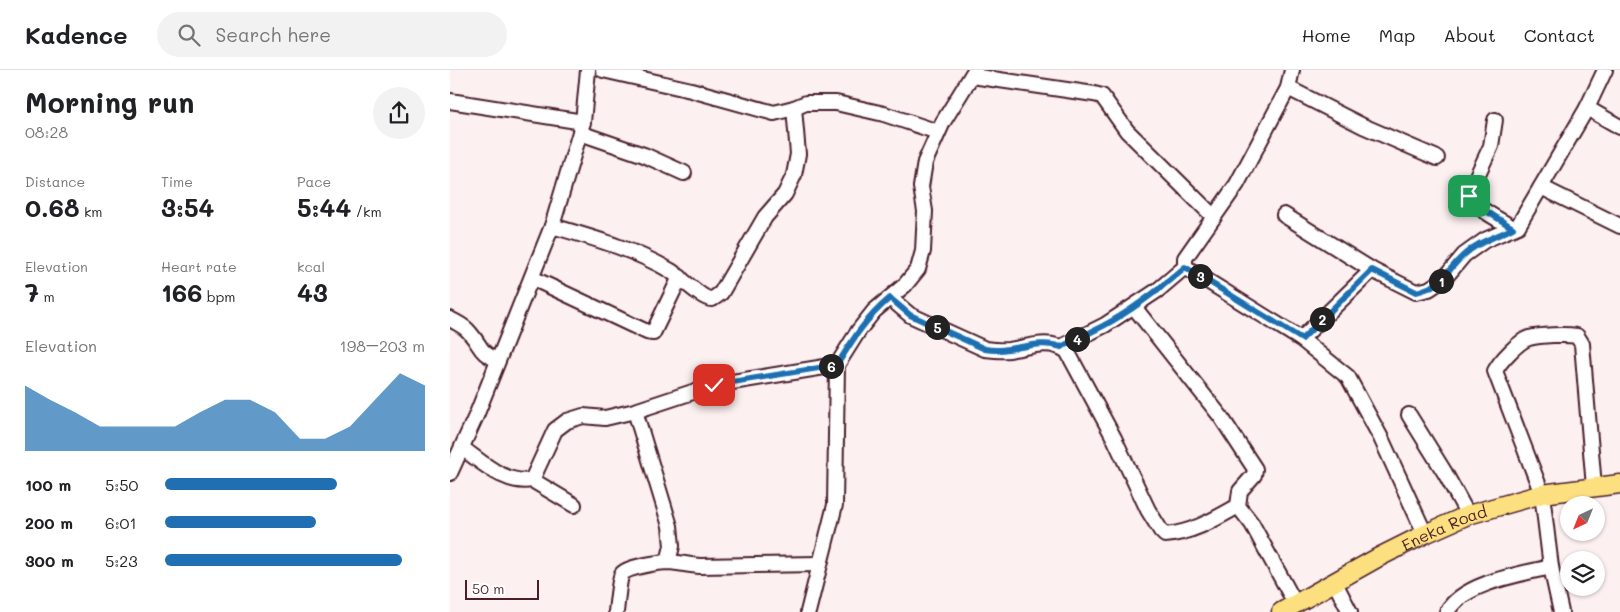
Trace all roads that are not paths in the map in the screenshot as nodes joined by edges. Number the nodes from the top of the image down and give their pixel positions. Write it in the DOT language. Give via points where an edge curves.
graph roads {
  1 [pos="588,70"];
  2 [pos="603,70"];
  3 [pos="1292,70"];
  4 [pos="1605,70"];
  5 [pos="973,73"];
  6 [pos="1288,88"];
  7 [pos="450,100"];
  8 [pos="794,108"];
  9 [pos="1587,108"];
  10 [pos="1495,120"];
  11 [pos="582,127"];
  12 [pos="1620,127"];
  13 [pos="938,132"];
  14 [pos="1437,158"];
  15 [pos="684,173"];
  16 [pos="1541,187"];
  17 [pos="1284,215"];
  18 [pos="1214,217"];
  19 [pos="552,226"];
  20 [pos="1620,226"];
  21 [pos="1513,228"];
  22 [pos="1185,267"];
  23 [pos="1372,270"];
  24 [pos="680,277"];
  25 [pos="532,278"];
  26 [pos="890,298"];
  27 [pos="1134,307"];
  28 [pos="450,319"];
  29 [pos="1302,339"];
  30 [pos="1061,347"];
  31 [pos="498,360"];
  32 [pos="837,365"];
  33 [pos="635,411"];
  34 [pos="1410,415"];
  35 [pos="462,448"];
  36 [pos="450,473"];
  37 [pos="532,480"];
  38 [pos="1620,484"];
  39 [pos="1594,488"];
  40 [pos="1542,494"];
  41 [pos="574,505"];
  42 [pos="1238,506"];
  43 [pos="1468,515"];
  44 [pos="1425,534"];
  45 [pos="668,562"];
  46 [pos="819,564"];
  47 [pos="1551,567"];
  48 [pos="1335,583"];
  49 [pos="1290,609"];
  50 [pos="616,612"];
  51 [pos="808,612"];
  52 [pos="1350,612"];
  53 [pos="1447,612"];
  54 [pos="1561,612"];
  1 -- 11 [label="street"];
  2 -- 8 [label="street" via="774,113"];
  3 -- 6 [label="street"];
  4 -- 9 [label="street"];
  5 -- 13 [label="street"];
  5 -- 18 [label="street" via="1102,96 1127,131"];
  6 -- 14 [label="street" via="1363,126"];
  6 -- 18 [label="street" via="1237,184"];
  7 -- 11 [label="street"];
  8 -- 13 [label="street" via="806,103 836,103 884,114"];
  8 -- 24 [label="street" via="798,154 794,175 785,194 761,223 721,292 709,299"];
  9 -- 12 [label="street"];
  9 -- 16 [label="street"];
  10 -- 21 [label="street" via="1491,146 1469,196 1475,204"];
  11 -- 15 [label="street"];
  11 -- 19 [label="street"];
  13 -- 26 [label="street" via="925,162 921,187 925,211 923,251 918,269"];
  16 -- 20 [label="street"];
  16 -- 21 [label="street" via="1518,226"];
  17 -- 23 [label="street"];
  18 -- 22 [label="street" via="1185,258"];
  19 -- 24 [label="street" via="614,244"];
  19 -- 25 [label="street"];
  21 -- 23 [label="street" via="1485,240 1464,255 1444,279 1429,289 1416,292"];
  22 -- 27 [label="street"];
  22 -- 29 [label="street"];
  23 -- 29 [label="street"];
  24 -- 25 [label="street" via="653,333"];
  25 -- 31 [label="street"];
  26 -- 30 [label="street" via="910,315 985,349 1009,350 1042,344"];
  26 -- 32 [label="street" via="874,311"];
  27 -- 30 [label="street"];
  27 -- 42 [label="street" via="1221,416 1255,469 1254,476 1240,491"];
  28 -- 31 [label="street" via="470,332 483,353"];
  29 -- 44 [label="street" via="1348,377 1381,438"];
  30 -- 42 [label="street" via="1067,351 1148,510 1165,535 1199,527"];
  31 -- 35 [label="street"];
  32 -- 33 [label="street" via="714,385"];
  32 -- 46 [label="street" via="834,505"];
  33 -- 37 [label="street" via="604,418 583,416 567,421 555,430"];
  33 -- 45 [label="street" via="670,526 672,546"];
  34 -- 43 [label="street"];
  35 -- 36 [label="street"];
  35 -- 37 [label="street" via="498,473 522,482"];
  37 -- 41 [label="street"];
  38 -- 39 [label="main road, Eneka Road"];
  39 -- 40 [label="main road, Eneka Road"];
  39 -- 40 [label="street" via="1582,344 1577,336 1568,334 1529,338 1520,343 1495,371"];
  40 -- 43 [label="main road, Eneka Road"];
  40 -- 47 [label="street"];
  42 -- 49 [label="street" via="1252,524"];
  43 -- 44 [label="main road, Eneka Road"];
  44 -- 48 [label="main road, Eneka Road"];
  45 -- 46 [label="street" via="700,566"];
  45 -- 50 [label="street" via="625,570 621,575"];
  46 -- 51 [label="street"];
  47 -- 53 [label="street" via="1480,585 1451,604"];
  47 -- 54 [label="street"];
  48 -- 49 [label="main road, Eneka Road"];
  48 -- 52 [label="street"];
}
